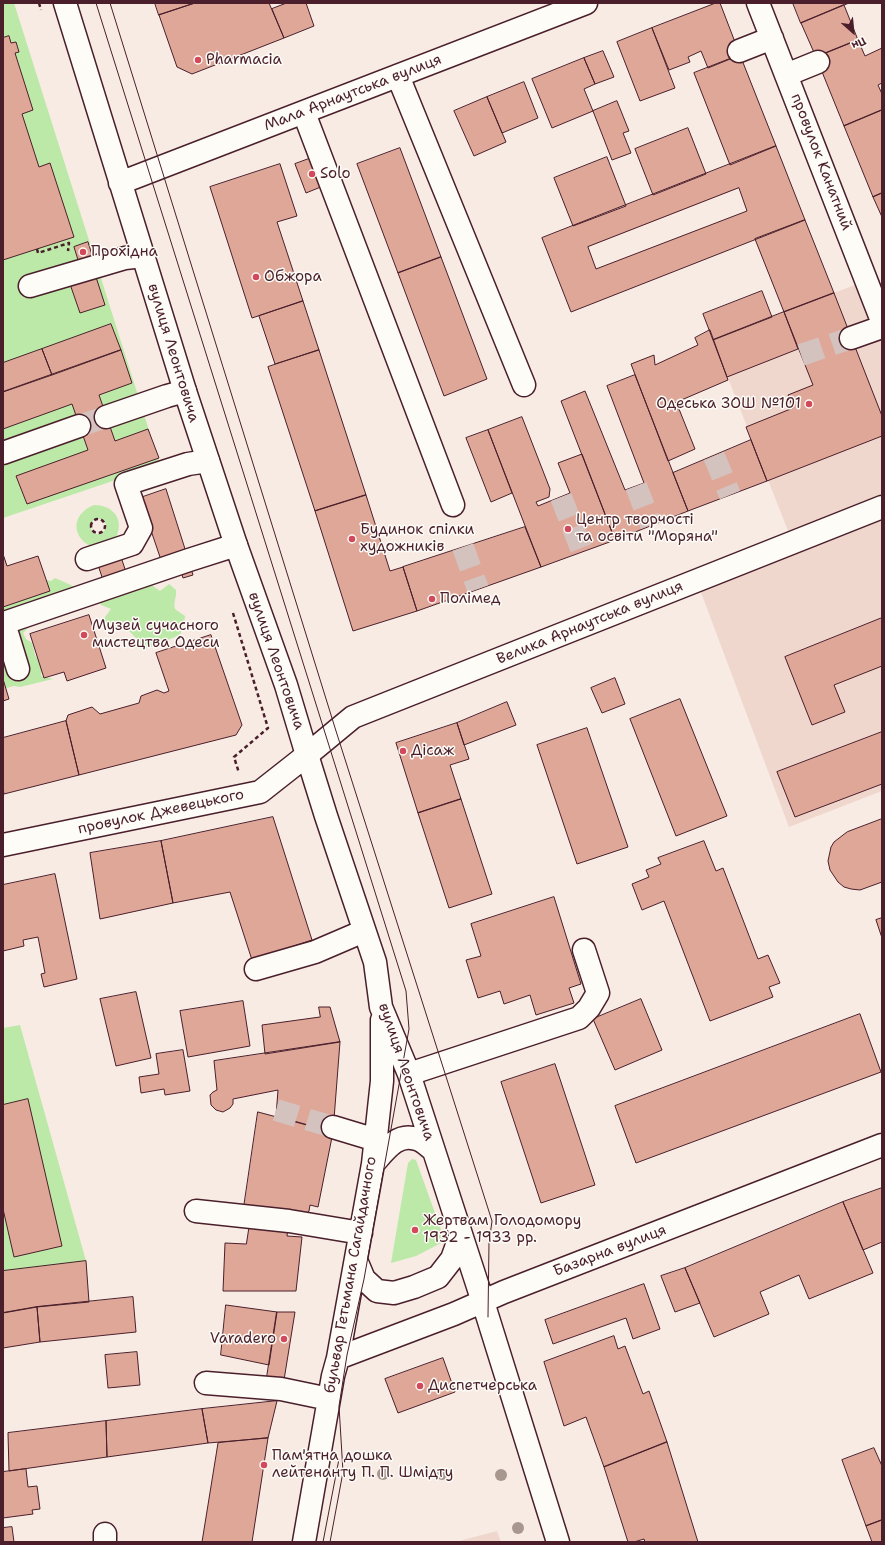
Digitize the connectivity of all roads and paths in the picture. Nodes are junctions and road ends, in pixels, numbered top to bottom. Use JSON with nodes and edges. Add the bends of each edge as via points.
{"nodes":[{"id":1,"x":65,"y":3,"type":"edge"},
{"id":2,"x":586,"y":3,"type":"edge"},
{"id":3,"x":758,"y":3,"type":"edge"},
{"id":4,"x":772,"y":38,"type":"junction"},
{"id":5,"x":739,"y":51,"type":"dead end"},
{"id":6,"x":818,"y":62,"type":"dead end"},
{"id":7,"x":786,"y":75,"type":"junction"},
{"id":8,"x":398,"y":76,"type":"junction"},
{"id":9,"x":304,"y":113,"type":"junction"},
{"id":10,"x":120,"y":183,"type":"junction"},
{"id":11,"x":37,"y":248,"type":"dead end"},
{"id":12,"x":46,"y":251,"type":"dead end"},
{"id":13,"x":143,"y":256,"type":"junction"},
{"id":14,"x":30,"y":286,"type":"dead end"},
{"id":15,"x":878,"y":295,"type":"edge"},
{"id":16,"x":882,"y":321,"type":"edge"},
{"id":17,"x":882,"y":327,"type":"edge"},
{"id":18,"x":851,"y":338,"type":"tunnel mouth"},
{"id":19,"x":524,"y":385,"type":"dead end"},
{"id":20,"x":185,"y":392,"type":"junction"},
{"id":21,"x":106,"y":417,"type":"tunnel mouth"},
{"id":22,"x":79,"y":426,"type":"tunnel mouth"},
{"id":23,"x":3,"y":453,"type":"edge"},
{"id":24,"x":208,"y":462,"type":"junction"},
{"id":25,"x":453,"y":505,"type":"dead end"},
{"id":26,"x":882,"y":507,"type":"edge"},
{"id":27,"x":96,"y":520,"type":"joint"},
{"id":28,"x":236,"y":545,"type":"junction"},
{"id":29,"x":87,"y":559,"type":"dead end"},
{"id":30,"x":18,"y":670,"type":"dead end"},
{"id":31,"x":307,"y":755,"type":"junction"},
{"id":32,"x":3,"y":844,"type":"edge"},
{"id":33,"x":364,"y":931,"type":"junction"},
{"id":34,"x":584,"y":950,"type":"dead end"},
{"id":35,"x":256,"y":970,"type":"dead end"},
{"id":36,"x":381,"y":1007,"type":"junction"},
{"id":37,"x":409,"y":1074,"type":"junction"},
{"id":38,"x":333,"y":1127,"type":"tunnel mouth"},
{"id":39,"x":376,"y":1140,"type":"junction"},
{"id":40,"x":882,"y":1145,"type":"edge"},
{"id":41,"x":432,"y":1149,"type":"junction"},
{"id":42,"x":373,"y":1164,"type":"junction"},
{"id":43,"x":196,"y":1211,"type":"dead end"},
{"id":44,"x":360,"y":1233,"type":"junction"},
{"id":45,"x":461,"y":1234,"type":"junction"},
{"id":46,"x":356,"y":1260,"type":"junction"},
{"id":47,"x":485,"y":1310,"type":"junction"},
{"id":48,"x":338,"y":1358,"type":"junction"},
{"id":49,"x":206,"y":1383,"type":"dead end"},
{"id":50,"x":320,"y":1397,"type":"junction"},
{"id":51,"x":265,"y":1399,"type":"dead end"},
{"id":52,"x":304,"y":1542,"type":"edge"},
{"id":53,"x":558,"y":1542,"type":"edge"}],
"edges":[{"from":1,"to":10,"type":"street","name":"вулиця Леонтовича"},
{"from":2,"to":8,"type":"street","name":"Мала Арнаутська вулиця"},
{"from":3,"to":4,"type":"street","name":"провулок Канатний"},
{"from":4,"to":5,"type":"street"},
{"from":4,"to":7,"type":"street","name":"провулок Канатний"},
{"from":6,"to":7,"type":"street"},
{"from":7,"to":15,"type":"street","name":"провулок Канатний"},
{"from":8,"to":9,"type":"street","name":"Мала Арнаутська вулиця"},
{"from":8,"to":19,"type":"street"},
{"from":9,"to":10,"type":"street","name":"Мала Арнаутська вулиця"},
{"from":9,"to":25,"type":"street"},
{"from":10,"to":13,"type":"street","name":"вулиця Леонтовича"},
{"from":11,"to":12,"type":"path","via":[[38,253]]},
{"from":13,"to":14,"type":"street","via":[[125,258]]},
{"from":13,"to":20,"type":"street","name":"вулиця Леонтовича"},
{"from":15,"to":16,"type":"street","name":"провулок Канатний"},
{"from":17,"to":18,"type":"street"},
{"from":20,"to":21,"type":"street"},
{"from":20,"to":24,"type":"street","name":"вулиця Леонтовича"},
{"from":22,"to":23,"type":"street"},
{"from":24,"to":28,"type":"street","name":"вулиця Леонтовича"},
{"from":24,"to":29,"type":"street","via":[[188,464],[126,484],[141,528],[132,544]]},
{"from":26,"to":31,"type":"street","name":"Велика Арнаутська вулиця","via":[[353,717]]},
{"from":27,"to":27,"type":"path","via":[[101,520],[105,525],[104,530],[97,533],[92,530],[91,525]]},
{"from":28,"to":30,"type":"street","via":[[4,623]]},
{"from":28,"to":31,"type":"street","name":"вулиця Леонтовича","via":[[286,685]]},
{"from":31,"to":32,"type":"street","name":"провулок Джевецького","via":[[260,792]]},
{"from":31,"to":33,"type":"street","name":"вулиця Леонтовича"},
{"from":33,"to":35,"type":"street","via":[[315,952]]},
{"from":33,"to":36,"type":"street","name":"вулиця Леонтовича","via":[[375,962]]},
{"from":34,"to":37,"type":"street","via":[[598,994],[579,1018]]},
{"from":36,"to":37,"type":"street","name":"вулиця Леонтовича"},
{"from":36,"to":39,"type":"street","name":"бульвар Гетьмана Сагайдачного","via":[[382,1081]]},
{"from":37,"to":41,"type":"street","name":"вулиця Леонтовича"},
{"from":38,"to":39,"type":"street"},
{"from":39,"to":42,"type":"street","name":"бульвар Гетьмана Сагайдачного"},
{"from":40,"to":47,"type":"street","name":"Базарна вулиця","via":[[504,1292]]},
{"from":41,"to":42,"type":"street","via":[[416,1139],[401,1138],[388,1147]]},
{"from":41,"to":45,"type":"street","name":"вулиця Леонтовича"},
{"from":42,"to":44,"type":"street","name":"бульвар Гетьмана Сагайдачного"},
{"from":43,"to":44,"type":"street","via":[[289,1221]]},
{"from":44,"to":46,"type":"street","name":"бульвар Гетьмана Сагайдачного"},
{"from":45,"to":46,"type":"street","via":[[452,1259],[438,1276],[394,1293],[377,1291],[364,1279]]},
{"from":45,"to":47,"type":"street","name":"вулиця Леонтовича"},
{"from":46,"to":48,"type":"street","name":"бульвар Гетьмана Сагайдачного"},
{"from":47,"to":48,"type":"street","name":"Базарна вулиця"},
{"from":47,"to":53,"type":"street","name":"вулиця Леонтовича"},
{"from":48,"to":50,"type":"street","name":"бульвар Гетьмана Сагайдачного","via":[[333,1376]]},
{"from":49,"to":50,"type":"street","via":[[281,1389]]},
{"from":50,"to":51,"type":"street"},
{"from":50,"to":52,"type":"street","name":"бульвар Гетьмана Сагайдачного"}]}
